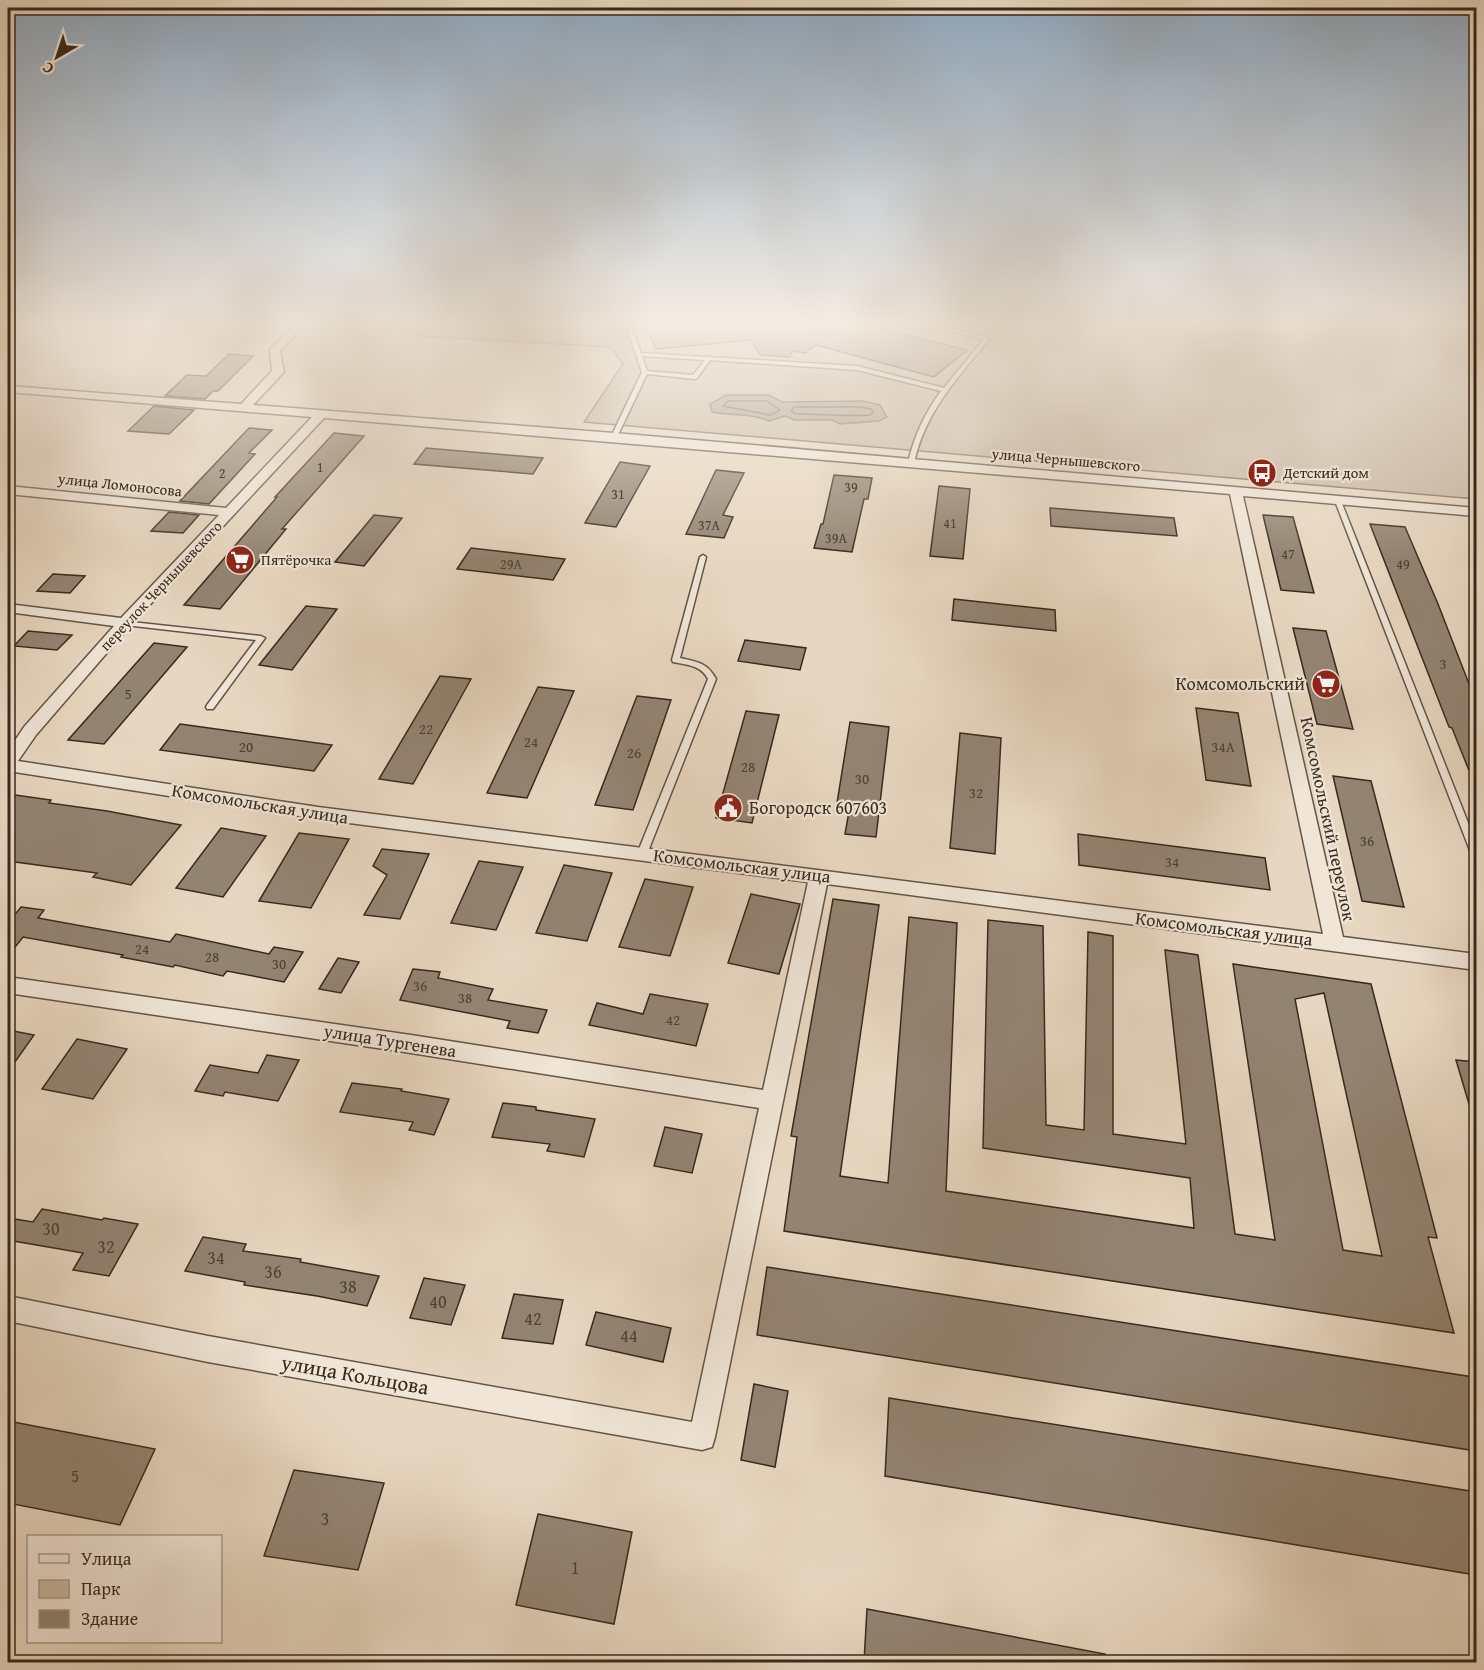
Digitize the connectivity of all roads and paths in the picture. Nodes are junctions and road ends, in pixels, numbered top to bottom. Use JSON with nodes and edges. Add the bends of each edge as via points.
{"nodes":[{"id":1,"x":193,"y":404,"type":"edge"},
{"id":2,"x":248,"y":404,"type":"edge"},
{"id":3,"x":630,"y":404,"type":"edge"},
{"id":4,"x":936,"y":404,"type":"edge"},
{"id":5,"x":244,"y":408,"type":"junction"},
{"id":6,"x":321,"y":414,"type":"junction"},
{"id":7,"x":614,"y":437,"type":"junction"},
{"id":8,"x":911,"y":463,"type":"junction"},
{"id":9,"x":8,"y":490,"type":"edge"},
{"id":10,"x":1236,"y":492,"type":"junction"},
{"id":11,"x":1338,"y":501,"type":"junction"},
{"id":12,"x":229,"y":512,"type":"junction"},
{"id":13,"x":1476,"y":512,"type":"edge"},
{"id":14,"x":703,"y":557,"type":"dead end"},
{"id":15,"x":8,"y":608,"type":"edge"},
{"id":16,"x":125,"y":623,"type":"junction"},
{"id":17,"x":210,"y":707,"type":"dead end"},
{"id":18,"x":8,"y":764,"type":"edge"},
{"id":19,"x":1476,"y":853,"type":"edge"},
{"id":20,"x":642,"y":854,"type":"junction"},
{"id":21,"x":819,"y":876,"type":"junction"},
{"id":22,"x":1335,"y":944,"type":"junction"},
{"id":23,"x":1476,"y":962,"type":"edge"},
{"id":24,"x":8,"y":985,"type":"edge"},
{"id":25,"x":773,"y":1101,"type":"junction"},
{"id":26,"x":8,"y":1309,"type":"edge"}],
"edges":[{"from":1,"to":5,"type":"street","name":"улица Чернышевского"},
{"from":2,"to":5,"type":"street"},
{"from":3,"to":7,"type":"lane"},
{"from":4,"to":8,"type":"lane","via":[[913,446]]},
{"from":5,"to":6,"type":"street","name":"улица Чернышевского"},
{"from":6,"to":7,"type":"street","name":"улица Чернышевского"},
{"from":6,"to":12,"type":"street","name":"переулок Чернышевского"},
{"from":7,"to":8,"type":"street","name":"улица Чернышевского"},
{"from":8,"to":10,"type":"street","name":"улица Чернышевского"},
{"from":9,"to":12,"type":"street","name":"улица Ломоносова"},
{"from":10,"to":11,"type":"street","name":"улица Чернышевского"},
{"from":10,"to":22,"type":"street","name":"Комсомольский переулок"},
{"from":11,"to":13,"type":"street","name":"улица Чернышевского"},
{"from":11,"to":19,"type":"lane"},
{"from":12,"to":16,"type":"street","name":"переулок Чернышевского"},
{"from":14,"to":20,"type":"lane","via":[[676,660],[708,670],[712,680]]},
{"from":15,"to":16,"type":"street"},
{"from":16,"to":17,"type":"lane","via":[[261,638]]},
{"from":16,"to":18,"type":"street","name":"переулок Чернышевского","via":[[30,731]]},
{"from":18,"to":20,"type":"street","name":"Комсомольская улица","via":[[318,813]]},
{"from":20,"to":21,"type":"street","name":"Комсомольская улица"},
{"from":21,"to":22,"type":"street","name":"Комсомольская улица"},
{"from":21,"to":25,"type":"street"},
{"from":22,"to":23,"type":"street","name":"Комсомольская улица"},
{"from":24,"to":25,"type":"street","name":"улица Тургенева"},
{"from":25,"to":26,"type":"street","name":"улица Кольцова","via":[[702,1437],[208,1349]]}]}
